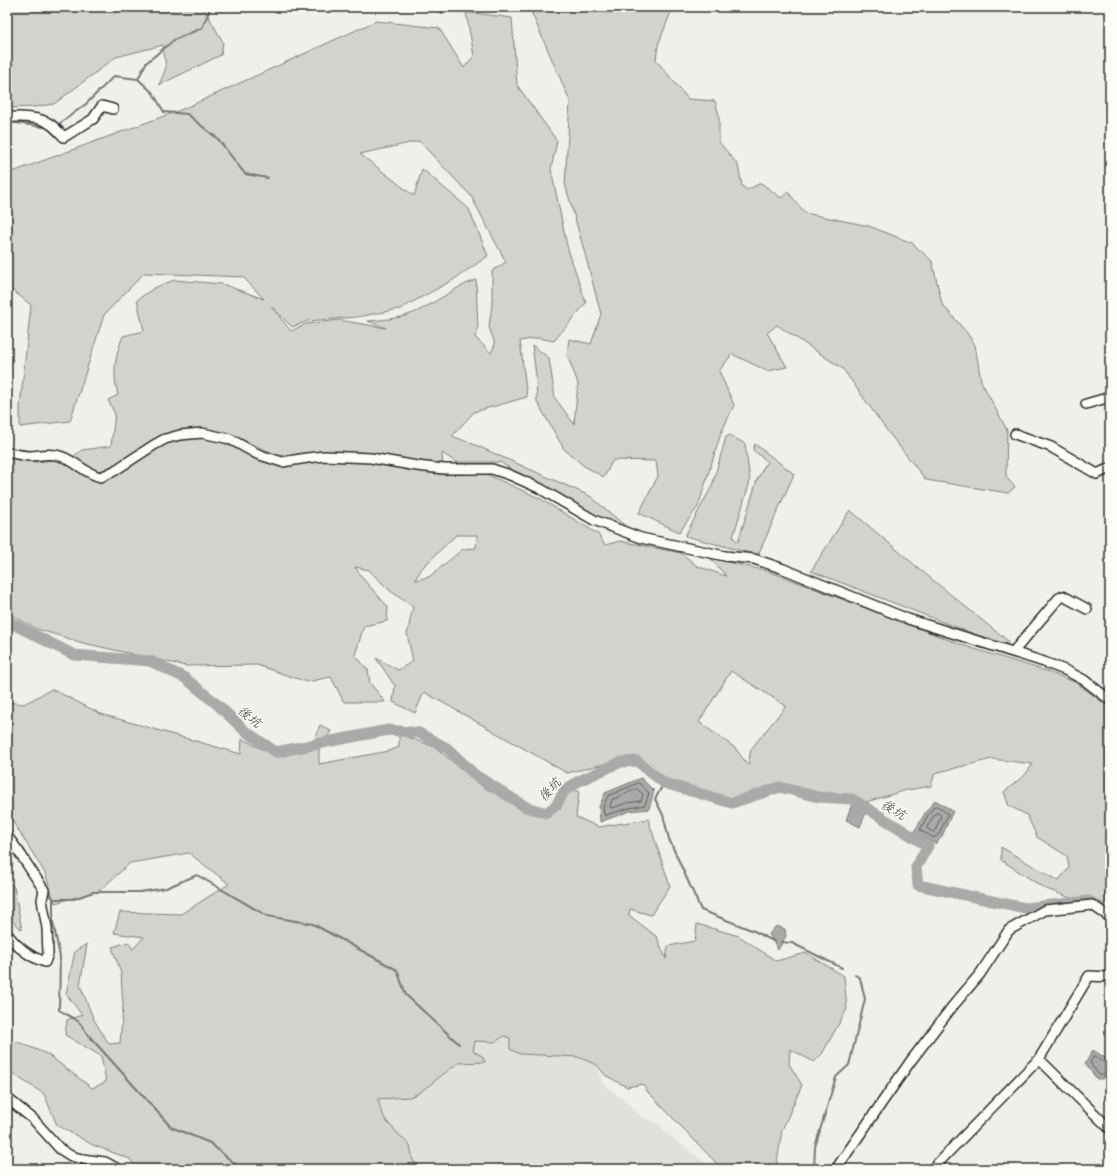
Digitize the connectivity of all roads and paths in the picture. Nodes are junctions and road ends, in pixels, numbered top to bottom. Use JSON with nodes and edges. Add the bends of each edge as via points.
{"nodes":[{"id":1,"x":112,"y":109,"type":"dead end"},
{"id":2,"x":7,"y":118,"type":"edge"},
{"id":3,"x":1110,"y":397,"type":"edge"},
{"id":4,"x":1086,"y":404,"type":"dead end"},
{"id":5,"x":1016,"y":434,"type":"dead end"},
{"id":6,"x":7,"y":452,"type":"edge"},
{"id":7,"x":1110,"y":468,"type":"edge"},
{"id":8,"x":1087,"y":609,"type":"dead end"},
{"id":9,"x":1013,"y":652,"type":"junction"},
{"id":10,"x":1110,"y":700,"type":"edge"},
{"id":11,"x":7,"y":836,"type":"edge"},
{"id":12,"x":1110,"y":917,"type":"edge"},
{"id":13,"x":7,"y":934,"type":"edge"},
{"id":14,"x":1110,"y":976,"type":"edge"},
{"id":15,"x":1039,"y":1059,"type":"junction"},
{"id":16,"x":7,"y":1098,"type":"edge"},
{"id":17,"x":1110,"y":1129,"type":"edge"},
{"id":18,"x":118,"y":1169,"type":"edge"},
{"id":19,"x":836,"y":1169,"type":"edge"},
{"id":20,"x":932,"y":1169,"type":"edge"}],
"edges":[{"from":1,"to":2,"type":"street","via":[[102,106],[93,119],[64,137],[49,123],[16,116]]},
{"from":3,"to":4,"type":"street"},
{"from":5,"to":7,"type":"street","via":[[1051,447],[1097,474]]},
{"from":6,"to":9,"type":"street","via":[[30,456],[62,456],[86,472],[101,477],[165,439],[202,432],[230,439],[257,454],[282,462],[324,456],[372,458],[444,469],[492,469],[539,488],[594,520],[641,538],[725,556],[754,559],[908,619]]},
{"from":8,"to":9,"type":"street","via":[[1063,596],[1059,598]]},
{"from":9,"to":10,"type":"street","via":[[1067,671],[1084,680]]},
{"from":11,"to":13,"type":"street","via":[[44,890],[42,900],[48,954],[45,962],[20,948]]},
{"from":12,"to":19,"type":"street","via":[[1092,905],[1045,910],[1009,930],[980,974],[910,1062]]},
{"from":14,"to":15,"type":"street","via":[[1089,976]]},
{"from":15,"to":17,"type":"street"},
{"from":15,"to":20,"type":"street"},
{"from":16,"to":18,"type":"street","via":[[33,1119],[60,1149],[71,1156],[105,1162]]}]}
